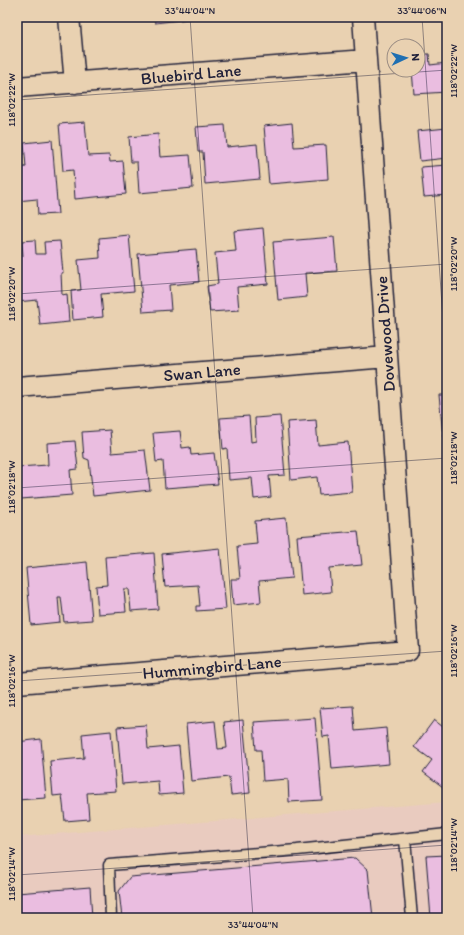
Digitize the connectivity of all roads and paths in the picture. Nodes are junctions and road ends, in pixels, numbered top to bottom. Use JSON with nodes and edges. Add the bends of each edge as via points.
{"nodes":[{"id":1,"x":69,"y":17,"type":"edge"},
{"id":2,"x":363,"y":17,"type":"edge"},
{"id":3,"x":366,"y":60,"type":"junction"},
{"id":4,"x":75,"y":83,"type":"junction"},
{"id":5,"x":17,"y":87,"type":"edge"},
{"id":6,"x":387,"y":357,"type":"junction"},
{"id":7,"x":17,"y":387,"type":"edge"},
{"id":8,"x":408,"y":651,"type":"joint"},
{"id":9,"x":17,"y":683,"type":"edge"},
{"id":10,"x":447,"y":834,"type":"edge"},
{"id":11,"x":405,"y":839,"type":"junction"},
{"id":12,"x":111,"y":918,"type":"edge"},
{"id":13,"x":412,"y":918,"type":"edge"}],
"edges":[{"from":1,"to":4,"type":"street"},
{"from":2,"to":3,"type":"street","name":"Dovewood Drive"},
{"from":3,"to":4,"type":"street","name":"Bluebird Lane"},
{"from":3,"to":6,"type":"street","name":"Dovewood Drive"},
{"from":4,"to":5,"type":"street","name":"Bluebird Lane"},
{"from":6,"to":7,"type":"street","name":"Swan Lane"},
{"from":6,"to":8,"type":"street","name":"Dovewood Drive"},
{"from":8,"to":9,"type":"street","name":"Hummingbird Lane"},
{"from":10,"to":11,"type":"lane"},
{"from":11,"to":12,"type":"lane","via":[[109,865]]},
{"from":11,"to":13,"type":"lane"}]}
